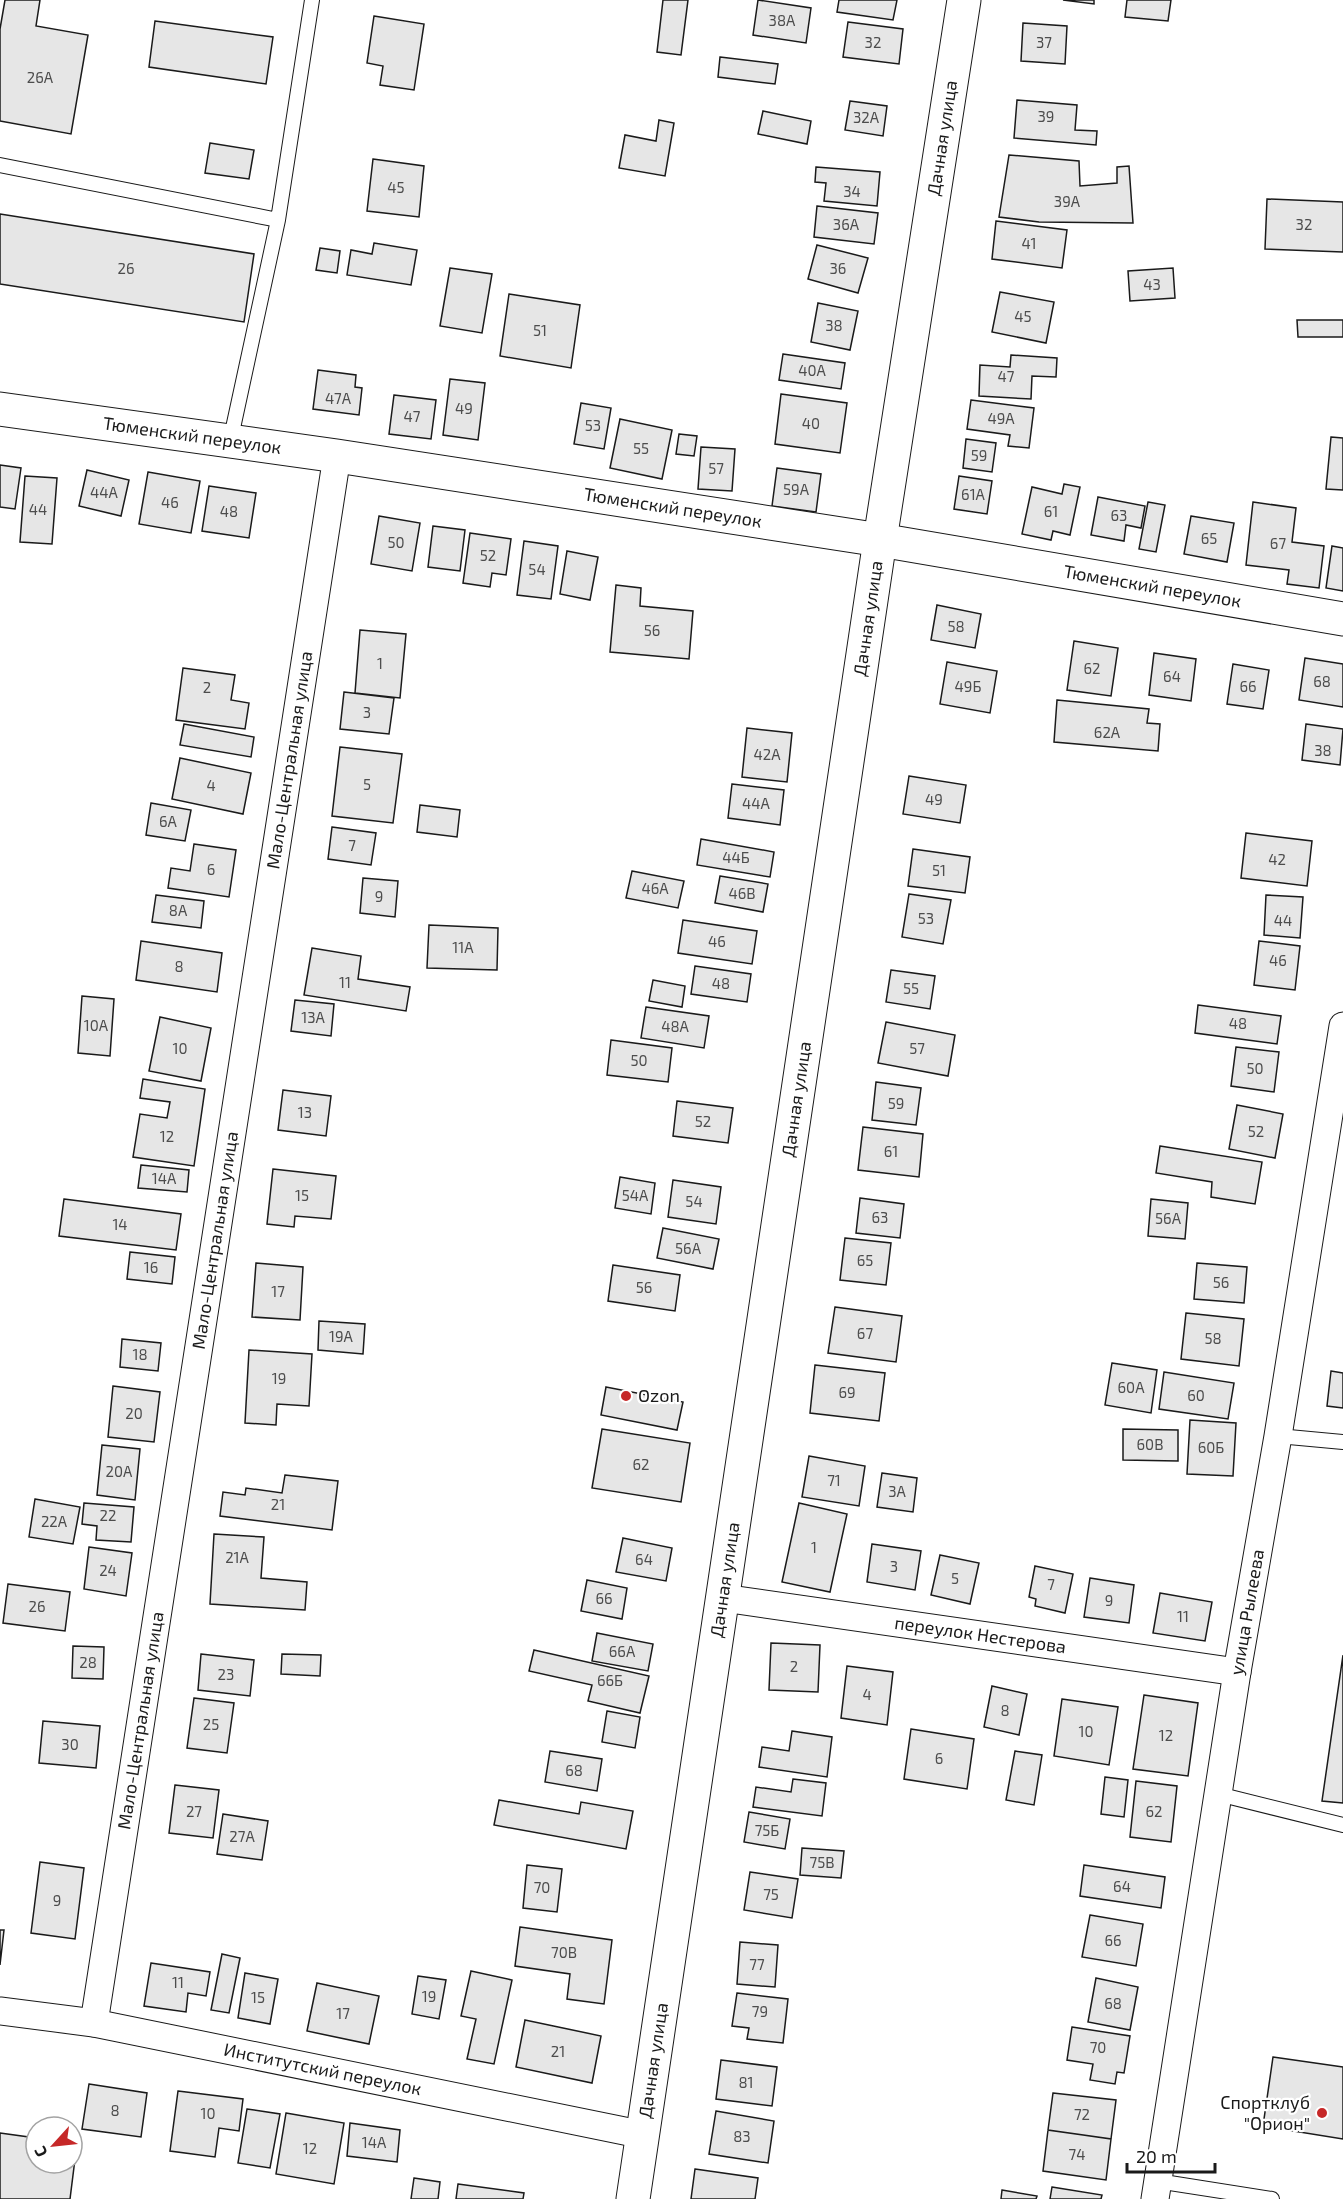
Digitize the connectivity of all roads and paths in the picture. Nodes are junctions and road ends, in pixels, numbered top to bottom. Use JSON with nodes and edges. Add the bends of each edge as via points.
{"nodes":[{"id":1,"x":312,"y":0,"type":"edge"},
{"id":2,"x":964,"y":0,"type":"edge"},
{"id":3,"x":0,"y":165,"type":"edge"},
{"id":4,"x":278,"y":220,"type":"junction"},
{"id":5,"x":0,"y":409,"type":"edge"},
{"id":6,"x":230,"y":442,"type":"junction"},
{"id":7,"x":337,"y":456,"type":"junction"},
{"id":8,"x":880,"y":540,"type":"junction"},
{"id":9,"x":1343,"y":619,"type":"edge"},
{"id":10,"x":1343,"y":1026,"type":"edge"},
{"id":11,"x":1278,"y":1436,"type":"junction"},
{"id":12,"x":1343,"y":1442,"type":"edge"},
{"id":13,"x":723,"y":1598,"type":"junction"},
{"id":14,"x":1237,"y":1672,"type":"junction"},
{"id":15,"x":1218,"y":1794,"type":"junction"},
{"id":16,"x":1343,"y":1825,"type":"edge"},
{"id":17,"x":0,"y":2011,"type":"edge"},
{"id":18,"x":94,"y":2023,"type":"junction"},
{"id":19,"x":644,"y":2135,"type":"junction"},
{"id":20,"x":1156,"y":2190,"type":"edge"},
{"id":21,"x":633,"y":2199,"type":"edge"},
{"id":22,"x":1272,"y":2199,"type":"edge"}],
"edges":[{"from":1,"to":4,"type":"lane"},
{"from":2,"to":8,"type":"street","name":"Дачная улица"},
{"from":3,"to":4,"type":"lane"},
{"from":4,"to":6,"type":"lane"},
{"from":5,"to":6,"type":"street","name":"Тюменский переулок"},
{"from":6,"to":7,"type":"street","name":"Тюменский переулок"},
{"from":7,"to":8,"type":"street","name":"Тюменский переулок"},
{"from":7,"to":18,"type":"street","name":"Мало-Центральная улица"},
{"from":8,"to":9,"type":"street","name":"Тюменский переулок"},
{"from":8,"to":13,"type":"street","name":"Дачная улица"},
{"from":10,"to":11,"type":"street","name":"улица Рылеева"},
{"from":11,"to":12,"type":"lane"},
{"from":11,"to":14,"type":"street","name":"улица Рылеева"},
{"from":13,"to":14,"type":"street","name":"переулок Нестерова"},
{"from":13,"to":19,"type":"street","name":"Дачная улица"},
{"from":14,"to":15,"type":"street","name":"улица Рылеева"},
{"from":15,"to":16,"type":"lane"},
{"from":15,"to":20,"type":"street","name":"улица Рылеева"},
{"from":17,"to":18,"type":"street","name":"Институтский переулок"},
{"from":18,"to":19,"type":"street","name":"Институтский переулок"},
{"from":19,"to":21,"type":"street","name":"Дачная улица"},
{"from":20,"to":22,"type":"lane"}]}
